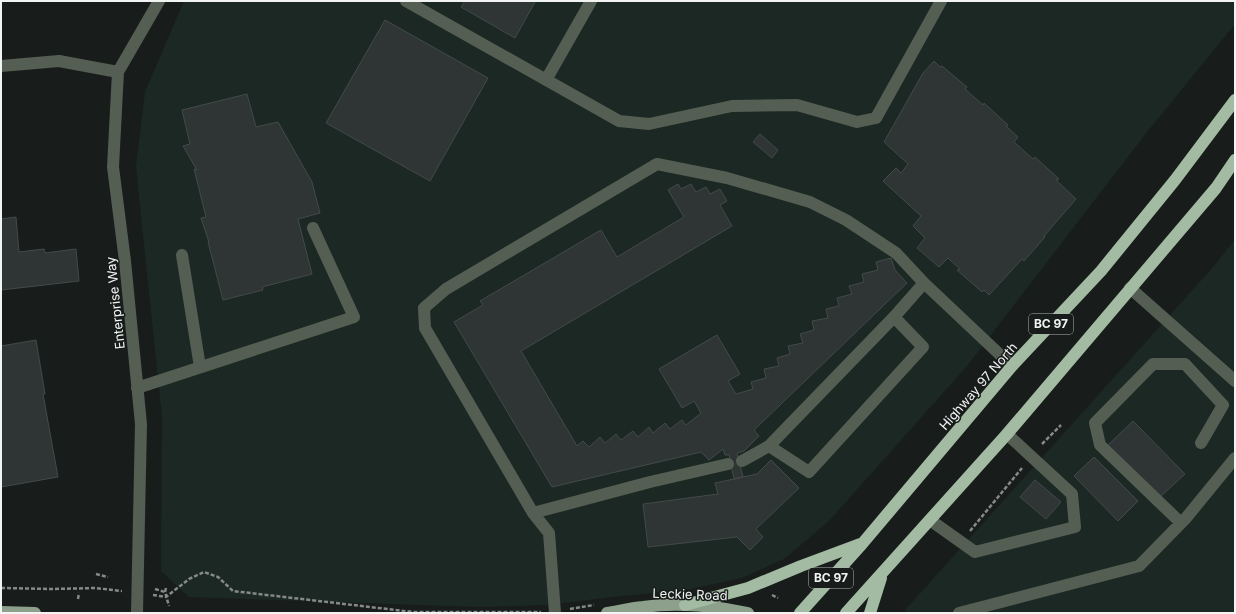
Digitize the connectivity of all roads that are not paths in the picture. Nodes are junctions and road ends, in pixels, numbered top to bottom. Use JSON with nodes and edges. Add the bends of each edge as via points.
{"nodes":[{"id":1,"x":159,"y":1,"type":"edge"},
{"id":2,"x":406,"y":1,"type":"edge"},
{"id":3,"x":591,"y":1,"type":"edge"},
{"id":4,"x":942,"y":1,"type":"edge"},
{"id":5,"x":1,"y":66,"type":"edge"},
{"id":6,"x":118,"y":72,"type":"junction"},
{"id":7,"x":546,"y":80,"type":"junction"},
{"id":8,"x":1235,"y":100,"type":"edge"},
{"id":9,"x":1235,"y":160,"type":"edge"},
{"id":10,"x":313,"y":228,"type":"dead end"},
{"id":11,"x":182,"y":255,"type":"dead end"},
{"id":12,"x":924,"y":283,"type":"junction"},
{"id":13,"x":1130,"y":288,"type":"junction"},
{"id":14,"x":894,"y":317,"type":"junction"},
{"id":15,"x":1012,"y":366,"type":"junction"},
{"id":16,"x":200,"y":367,"type":"junction"},
{"id":17,"x":1235,"y":381,"type":"edge"},
{"id":18,"x":138,"y":388,"type":"junction"},
{"id":19,"x":1007,"y":434,"type":"junction"},
{"id":20,"x":1201,"y":443,"type":"dead end"},
{"id":21,"x":769,"y":446,"type":"junction"},
{"id":22,"x":1235,"y":458,"type":"edge"},
{"id":23,"x":742,"y":461,"type":"dead end"},
{"id":24,"x":728,"y":464,"type":"dead end"},
{"id":25,"x":533,"y":513,"type":"junction"},
{"id":26,"x":930,"y":520,"type":"junction"},
{"id":27,"x":1181,"y":523,"type":"junction"},
{"id":28,"x":862,"y":544,"type":"junction"},
{"id":29,"x":882,"y":574,"type":"junction"},
{"id":30,"x":685,"y":605,"type":"junction"},
{"id":31,"x":1,"y":612,"type":"edge"},
{"id":32,"x":555,"y":612,"type":"edge"},
{"id":33,"x":35,"y":613,"type":"edge"},
{"id":34,"x":137,"y":613,"type":"edge"},
{"id":35,"x":607,"y":613,"type":"edge"},
{"id":36,"x":748,"y":613,"type":"edge"},
{"id":37,"x":800,"y":613,"type":"edge"},
{"id":38,"x":846,"y":613,"type":"edge"},
{"id":39,"x":870,"y":613,"type":"edge"},
{"id":40,"x":960,"y":613,"type":"edge"}],
"edges":[{"from":1,"to":6,"type":"street","name":"Enterprise Way"},
{"from":2,"to":7,"type":"street"},
{"from":3,"to":7,"type":"street"},
{"from":4,"to":7,"type":"street","via":[[876,118],[857,122],[797,105],[732,106],[649,124],[619,121]]},
{"from":5,"to":6,"type":"street","via":[[59,61]]},
{"from":6,"to":18,"type":"street","name":"Enterprise Way","via":[[113,167]]},
{"from":8,"to":15,"type":"highway","name":"Highway 97 North","number":"BC 97","via":[[1101,272]]},
{"from":9,"to":13,"type":"highway","number":"BC 97","via":[[1216,188]]},
{"from":10,"to":16,"type":"street","via":[[354,317]]},
{"from":11,"to":16,"type":"street"},
{"from":12,"to":14,"type":"street"},
{"from":12,"to":15,"type":"street"},
{"from":12,"to":25,"type":"street","via":[[896,253],[846,220],[810,202],[727,178],[657,164],[446,289],[424,308],[425,328]]},
{"from":13,"to":17,"type":"street"},
{"from":13,"to":19,"type":"highway","number":"BC 97"},
{"from":14,"to":21,"type":"street"},
{"from":14,"to":21,"type":"street","via":[[923,347],[809,472]]},
{"from":15,"to":28,"type":"highway","name":"Highway 97 North","number":"BC 97"},
{"from":16,"to":18,"type":"street"},
{"from":18,"to":34,"type":"street","name":"Enterprise Way","via":[[141,424]]},
{"from":19,"to":26,"type":"highway","number":"BC 97"},
{"from":19,"to":26,"type":"street","via":[[1072,494],[1075,527],[975,552]]},
{"from":20,"to":27,"type":"street","via":[[1223,405],[1185,364],[1153,364],[1096,423],[1100,445]]},
{"from":21,"to":23,"type":"street"},
{"from":22,"to":27,"type":"street"},
{"from":24,"to":25,"type":"street"},
{"from":25,"to":32,"type":"street","via":[[550,533]]},
{"from":26,"to":29,"type":"highway","number":"BC 97"},
{"from":27,"to":40,"type":"street","via":[[1139,566]]},
{"from":28,"to":30,"type":"highway","via":[[748,588]]},
{"from":28,"to":37,"type":"highway","name":"Highway 97 North","number":"BC 97"},
{"from":29,"to":38,"type":"highway","number":"BC 97"},
{"from":29,"to":39,"type":"highway"},
{"from":30,"to":35,"type":"main road","name":"Leckie Road","via":[[644,606]]},
{"from":30,"to":36,"type":"main road","name":"Leckie Road"},
{"from":31,"to":33,"type":"main road"}]}
